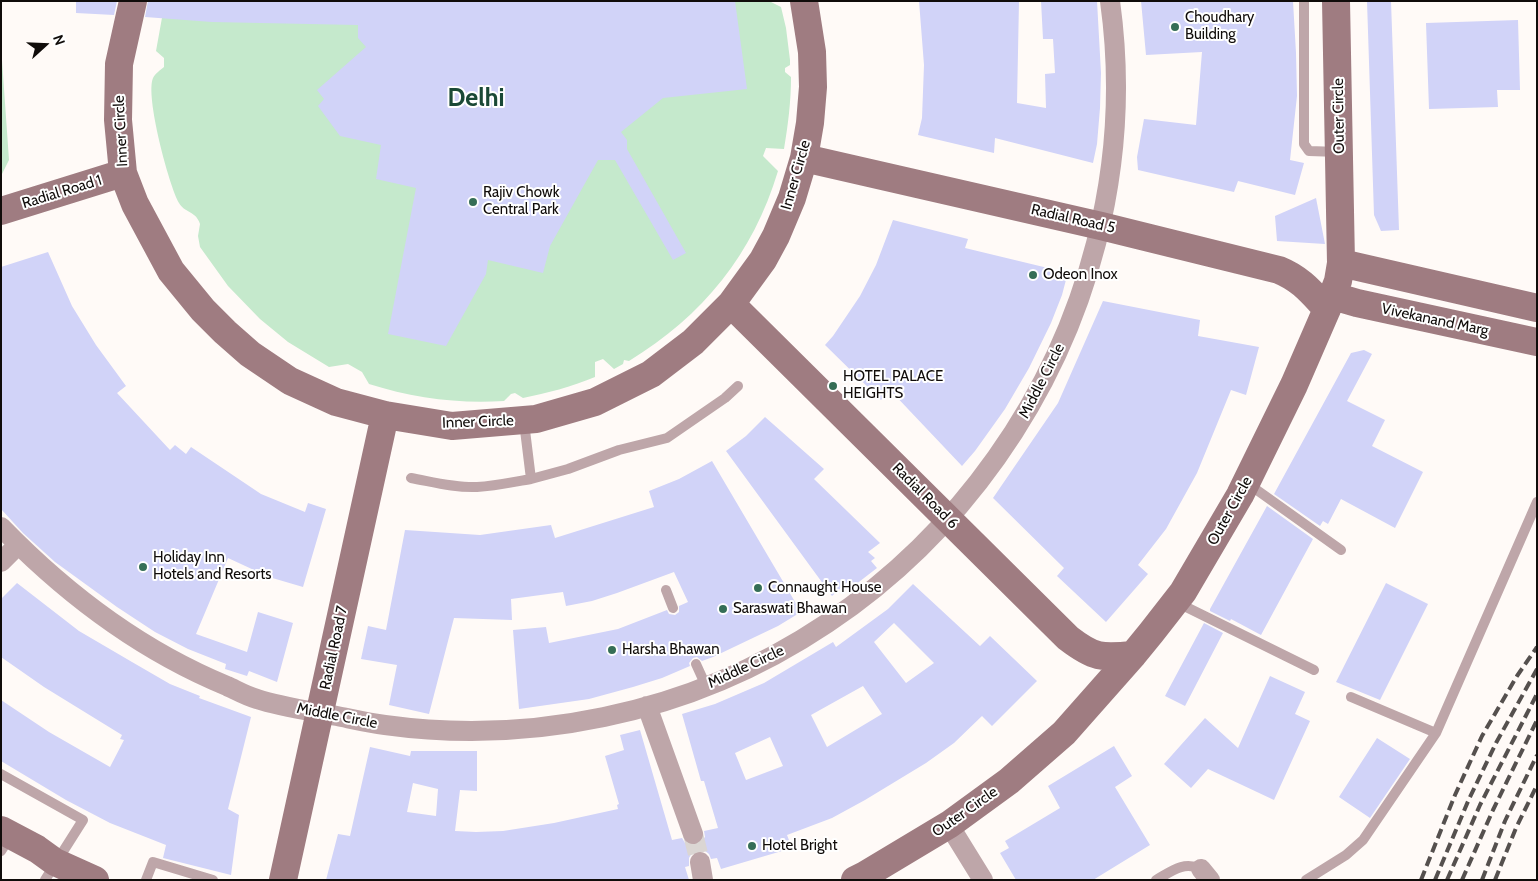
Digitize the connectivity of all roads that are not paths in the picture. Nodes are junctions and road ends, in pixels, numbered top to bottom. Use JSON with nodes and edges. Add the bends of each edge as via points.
{"nodes":[{"id":1,"x":133,"y":1,"type":"edge"},
{"id":2,"x":804,"y":1,"type":"edge"},
{"id":3,"x":1110,"y":1,"type":"edge"},
{"id":4,"x":1304,"y":1,"type":"edge"},
{"id":5,"x":1336,"y":1,"type":"edge"},
{"id":6,"x":1340,"y":152,"type":"junction"},
{"id":7,"x":804,"y":158,"type":"junction"},
{"id":8,"x":123,"y":173,"type":"junction"},
{"id":9,"x":1,"y":211,"type":"edge"},
{"id":10,"x":1101,"y":226,"type":"junction"},
{"id":11,"x":1342,"y":263,"type":"junction"},
{"id":12,"x":1330,"y":303,"type":"junction"},
{"id":13,"x":731,"y":304,"type":"junction"},
{"id":14,"x":1537,"y":308,"type":"edge"},
{"id":15,"x":1537,"y":342,"type":"edge"},
{"id":16,"x":738,"y":386,"type":"dead end"},
{"id":17,"x":385,"y":415,"type":"junction"},
{"id":18,"x":524,"y":421,"type":"junction"},
{"id":19,"x":411,"y":478,"type":"dead end"},
{"id":20,"x":531,"y":479,"type":"junction"},
{"id":21,"x":1246,"y":483,"type":"junction"},
{"id":22,"x":1537,"y":502,"type":"edge"},
{"id":23,"x":948,"y":520,"type":"junction"},
{"id":24,"x":1,"y":527,"type":"edge"},
{"id":25,"x":18,"y":545,"type":"junction"},
{"id":26,"x":1341,"y":550,"type":"dead end"},
{"id":27,"x":1,"y":562,"type":"edge"},
{"id":28,"x":666,"y":590,"type":"dead end"},
{"id":29,"x":1176,"y":602,"type":"junction"},
{"id":30,"x":674,"y":608,"type":"dead end"},
{"id":31,"x":1133,"y":655,"type":"junction"},
{"id":32,"x":696,"y":664,"type":"dead end"},
{"id":33,"x":1314,"y":670,"type":"dead end"},
{"id":34,"x":706,"y":686,"type":"junction"},
{"id":35,"x":1351,"y":696,"type":"dead end"},
{"id":36,"x":647,"y":706,"type":"junction"},
{"id":37,"x":320,"y":713,"type":"junction"},
{"id":38,"x":1436,"y":733,"type":"junction"},
{"id":39,"x":1,"y":774,"type":"edge"},
{"id":40,"x":949,"y":825,"type":"junction"},
{"id":41,"x":693,"y":834,"type":"tunnel mouth"},
{"id":42,"x":4,"y":839,"type":"edge"},
{"id":43,"x":50,"y":871,"type":"edge"},
{"id":44,"x":1206,"y":874,"type":"edge"},
{"id":45,"x":95,"y":880,"type":"edge"},
{"id":46,"x":146,"y":880,"type":"edge"},
{"id":47,"x":213,"y":880,"type":"edge"},
{"id":48,"x":283,"y":880,"type":"edge"},
{"id":49,"x":855,"y":880,"type":"edge"},
{"id":50,"x":983,"y":880,"type":"edge"},
{"id":51,"x":1156,"y":880,"type":"edge"},
{"id":52,"x":1306,"y":880,"type":"edge"}],
"edges":[{"from":1,"to":8,"type":"street","name":"Inner Circle","via":[[119,64],[118,120]]},
{"from":2,"to":7,"type":"street","name":"Inner Circle","via":[[812,52],[810,123]]},
{"from":3,"to":10,"type":"street","name":"Middle Circle","via":[[1116,62],[1116,108]]},
{"from":4,"to":6,"type":"lane","via":[[1304,144],[1308,151]]},
{"from":5,"to":6,"type":"street","name":"Outer Circle"},
{"from":6,"to":11,"type":"street","name":"Outer Circle"},
{"from":7,"to":10,"type":"street","name":"Radial Road 5"},
{"from":7,"to":13,"type":"street","name":"Inner Circle","via":[[776,236]]},
{"from":8,"to":9,"type":"street","name":"Radial Road 1"},
{"from":8,"to":17,"type":"street","name":"Inner Circle","via":[[135,204],[171,271],[203,310],[250,354],[290,381],[336,402]]},
{"from":10,"to":12,"type":"street","name":"Radial Road 5","via":[[1280,270]]},
{"from":10,"to":23,"type":"street","name":"Middle Circle","via":[[1063,342],[1040,390],[1002,451]]},
{"from":11,"to":12,"type":"street","name":"Outer Circle"},
{"from":11,"to":14,"type":"street"},
{"from":12,"to":15,"type":"street","name":"Vivekanand Marg","via":[[1357,303]]},
{"from":12,"to":21,"type":"street","name":"Outer Circle"},
{"from":13,"to":18,"type":"street","name":"Inner Circle","via":[[693,342],[651,374],[595,402]]},
{"from":13,"to":23,"type":"street","name":"Radial Road 6"},
{"from":16,"to":20,"type":"lane","via":[[667,438]]},
{"from":17,"to":18,"type":"street","name":"Inner Circle","via":[[452,426]]},
{"from":17,"to":37,"type":"street","name":"Radial Road 7"},
{"from":18,"to":20,"type":"lane"},
{"from":19,"to":20,"type":"lane","via":[[475,487]]},
{"from":21,"to":26,"type":"lane"},
{"from":21,"to":29,"type":"street","name":"Outer Circle"},
{"from":22,"to":38,"type":"lane"},
{"from":23,"to":31,"type":"street","name":"Radial Road 6","via":[[1077,645],[1096,656]]},
{"from":23,"to":34,"type":"street","name":"Middle Circle","via":[[864,597],[816,630],[767,659]]},
{"from":24,"to":25,"type":"street","name":"Middle Circle"},
{"from":25,"to":27,"type":"street"},
{"from":25,"to":37,"type":"street","name":"Middle Circle","via":[[66,588],[158,652],[257,699]]},
{"from":28,"to":30,"type":"lane"},
{"from":29,"to":31,"type":"street","name":"Outer Circle"},
{"from":29,"to":33,"type":"lane"},
{"from":31,"to":40,"type":"street","name":"Outer Circle","via":[[1064,733],[1009,781]]},
{"from":32,"to":34,"type":"lane"},
{"from":34,"to":36,"type":"street","name":"Middle Circle"},
{"from":35,"to":38,"type":"lane"},
{"from":36,"to":37,"type":"street","name":"Middle Circle","via":[[548,726],[491,730],[386,726]]},
{"from":36,"to":41,"type":"street"},
{"from":37,"to":48,"type":"street","name":"Radial Road 7"},
{"from":38,"to":52,"type":"lane","via":[[1363,840],[1346,855]]},
{"from":39,"to":43,"type":"lane","via":[[83,820]]},
{"from":40,"to":49,"type":"street","name":"Outer Circle"},
{"from":40,"to":50,"type":"street"},
{"from":42,"to":43,"type":"street","via":[[37,849]]},
{"from":43,"to":45,"type":"street"},
{"from":44,"to":51,"type":"lane","via":[[1193,865],[1186,865]]},
{"from":46,"to":47,"type":"lane","via":[[153,862]]}]}
